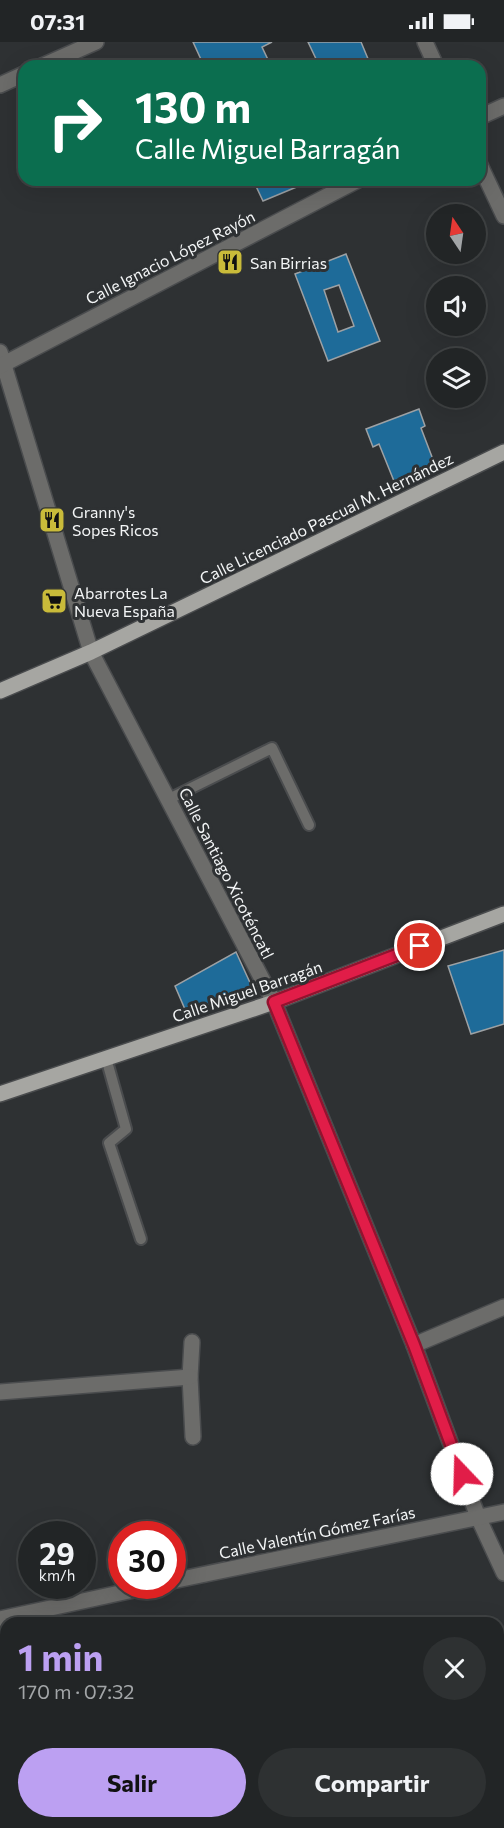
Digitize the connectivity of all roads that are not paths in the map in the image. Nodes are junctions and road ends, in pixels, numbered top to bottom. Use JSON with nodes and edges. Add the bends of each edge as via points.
{"nodes":[{"id":1,"x":96,"y":42,"type":"edge"},
{"id":2,"x":425,"y":42,"type":"edge"},
{"id":3,"x":56,"y":60,"type":"edge"},
{"id":4,"x":433,"y":60,"type":"edge"},
{"id":5,"x":18,"y":76,"type":"edge"},
{"id":6,"x":0,"y":84,"type":"edge"},
{"id":7,"x":504,"y":106,"type":"edge"},
{"id":8,"x":486,"y":114,"type":"edge"},
{"id":9,"x":486,"y":178,"type":"edge"},
{"id":10,"x":346,"y":186,"type":"edge"},
{"id":11,"x":504,"y":216,"type":"edge"},
{"id":12,"x":1,"y":360,"type":"edge"},
{"id":13,"x":504,"y":452,"type":"edge"},
{"id":14,"x":92,"y":651,"type":"junction"},
{"id":15,"x":0,"y":691,"type":"edge"},
{"id":16,"x":169,"y":799,"type":"junction"},
{"id":17,"x":309,"y":825,"type":"dead end"},
{"id":18,"x":504,"y":914,"type":"edge"},
{"id":19,"x":274,"y":1002,"type":"junction"},
{"id":20,"x":106,"y":1058,"type":"junction"},
{"id":21,"x":0,"y":1094,"type":"edge"},
{"id":22,"x":141,"y":1239,"type":"dead end"},
{"id":23,"x":504,"y":1307,"type":"edge"},
{"id":24,"x":192,"y":1342,"type":"dead end"},
{"id":25,"x":414,"y":1345,"type":"junction"},
{"id":26,"x":190,"y":1377,"type":"junction"},
{"id":27,"x":0,"y":1392,"type":"edge"},
{"id":28,"x":193,"y":1437,"type":"dead end"},
{"id":29,"x":504,"y":1512,"type":"edge"},
{"id":30,"x":478,"y":1517,"type":"junction"},
{"id":31,"x":504,"y":1572,"type":"edge"},
{"id":32,"x":186,"y":1578,"type":"edge"},
{"id":33,"x":108,"y":1596,"type":"edge"},
{"id":34,"x":9,"y":1617,"type":"edge"}],
"edges":[{"from":1,"to":3,"type":"street"},
{"from":2,"to":4,"type":"street"},
{"from":5,"to":6,"type":"street"},
{"from":7,"to":8,"type":"street"},
{"from":9,"to":11,"type":"street"},
{"from":10,"to":12,"type":"street","name":"Calle Ignacio López Rayón"},
{"from":12,"to":14,"type":"street","name":"Calle Santiago Xicoténcatl"},
{"from":13,"to":14,"type":"main road","name":"Calle Licenciado Pascual M. Hernández"},
{"from":14,"to":15,"type":"main road","name":"Calle Licenciado Pascual M. Hernández"},
{"from":14,"to":16,"type":"street","name":"Calle Santiago Xicoténcatl"},
{"from":16,"to":17,"type":"lane","via":[[272,748]]},
{"from":16,"to":19,"type":"street","name":"Calle Santiago Xicoténcatl"},
{"from":18,"to":19,"type":"main road","name":"Calle Miguel Barragán"},
{"from":19,"to":20,"type":"main road","name":"Calle Miguel Barragán"},
{"from":19,"to":25,"type":"street","name":"Calle Santiago Xicoténcatl"},
{"from":20,"to":21,"type":"main road","name":"Calle Miguel Barragán"},
{"from":20,"to":22,"type":"lane","via":[[126,1129],[109,1143]]},
{"from":23,"to":25,"type":"street"},
{"from":24,"to":26,"type":"street"},
{"from":25,"to":30,"type":"street","name":"Calle Santiago Xicoténcatl"},
{"from":26,"to":27,"type":"street"},
{"from":26,"to":28,"type":"street"},
{"from":29,"to":30,"type":"street","name":"Calle Valentín Gómez Farías"},
{"from":30,"to":31,"type":"street","name":"Calle Santiago Xicoténcatl"},
{"from":30,"to":32,"type":"street","name":"Calle Valentín Gómez Farías"},
{"from":33,"to":34,"type":"street"}]}
